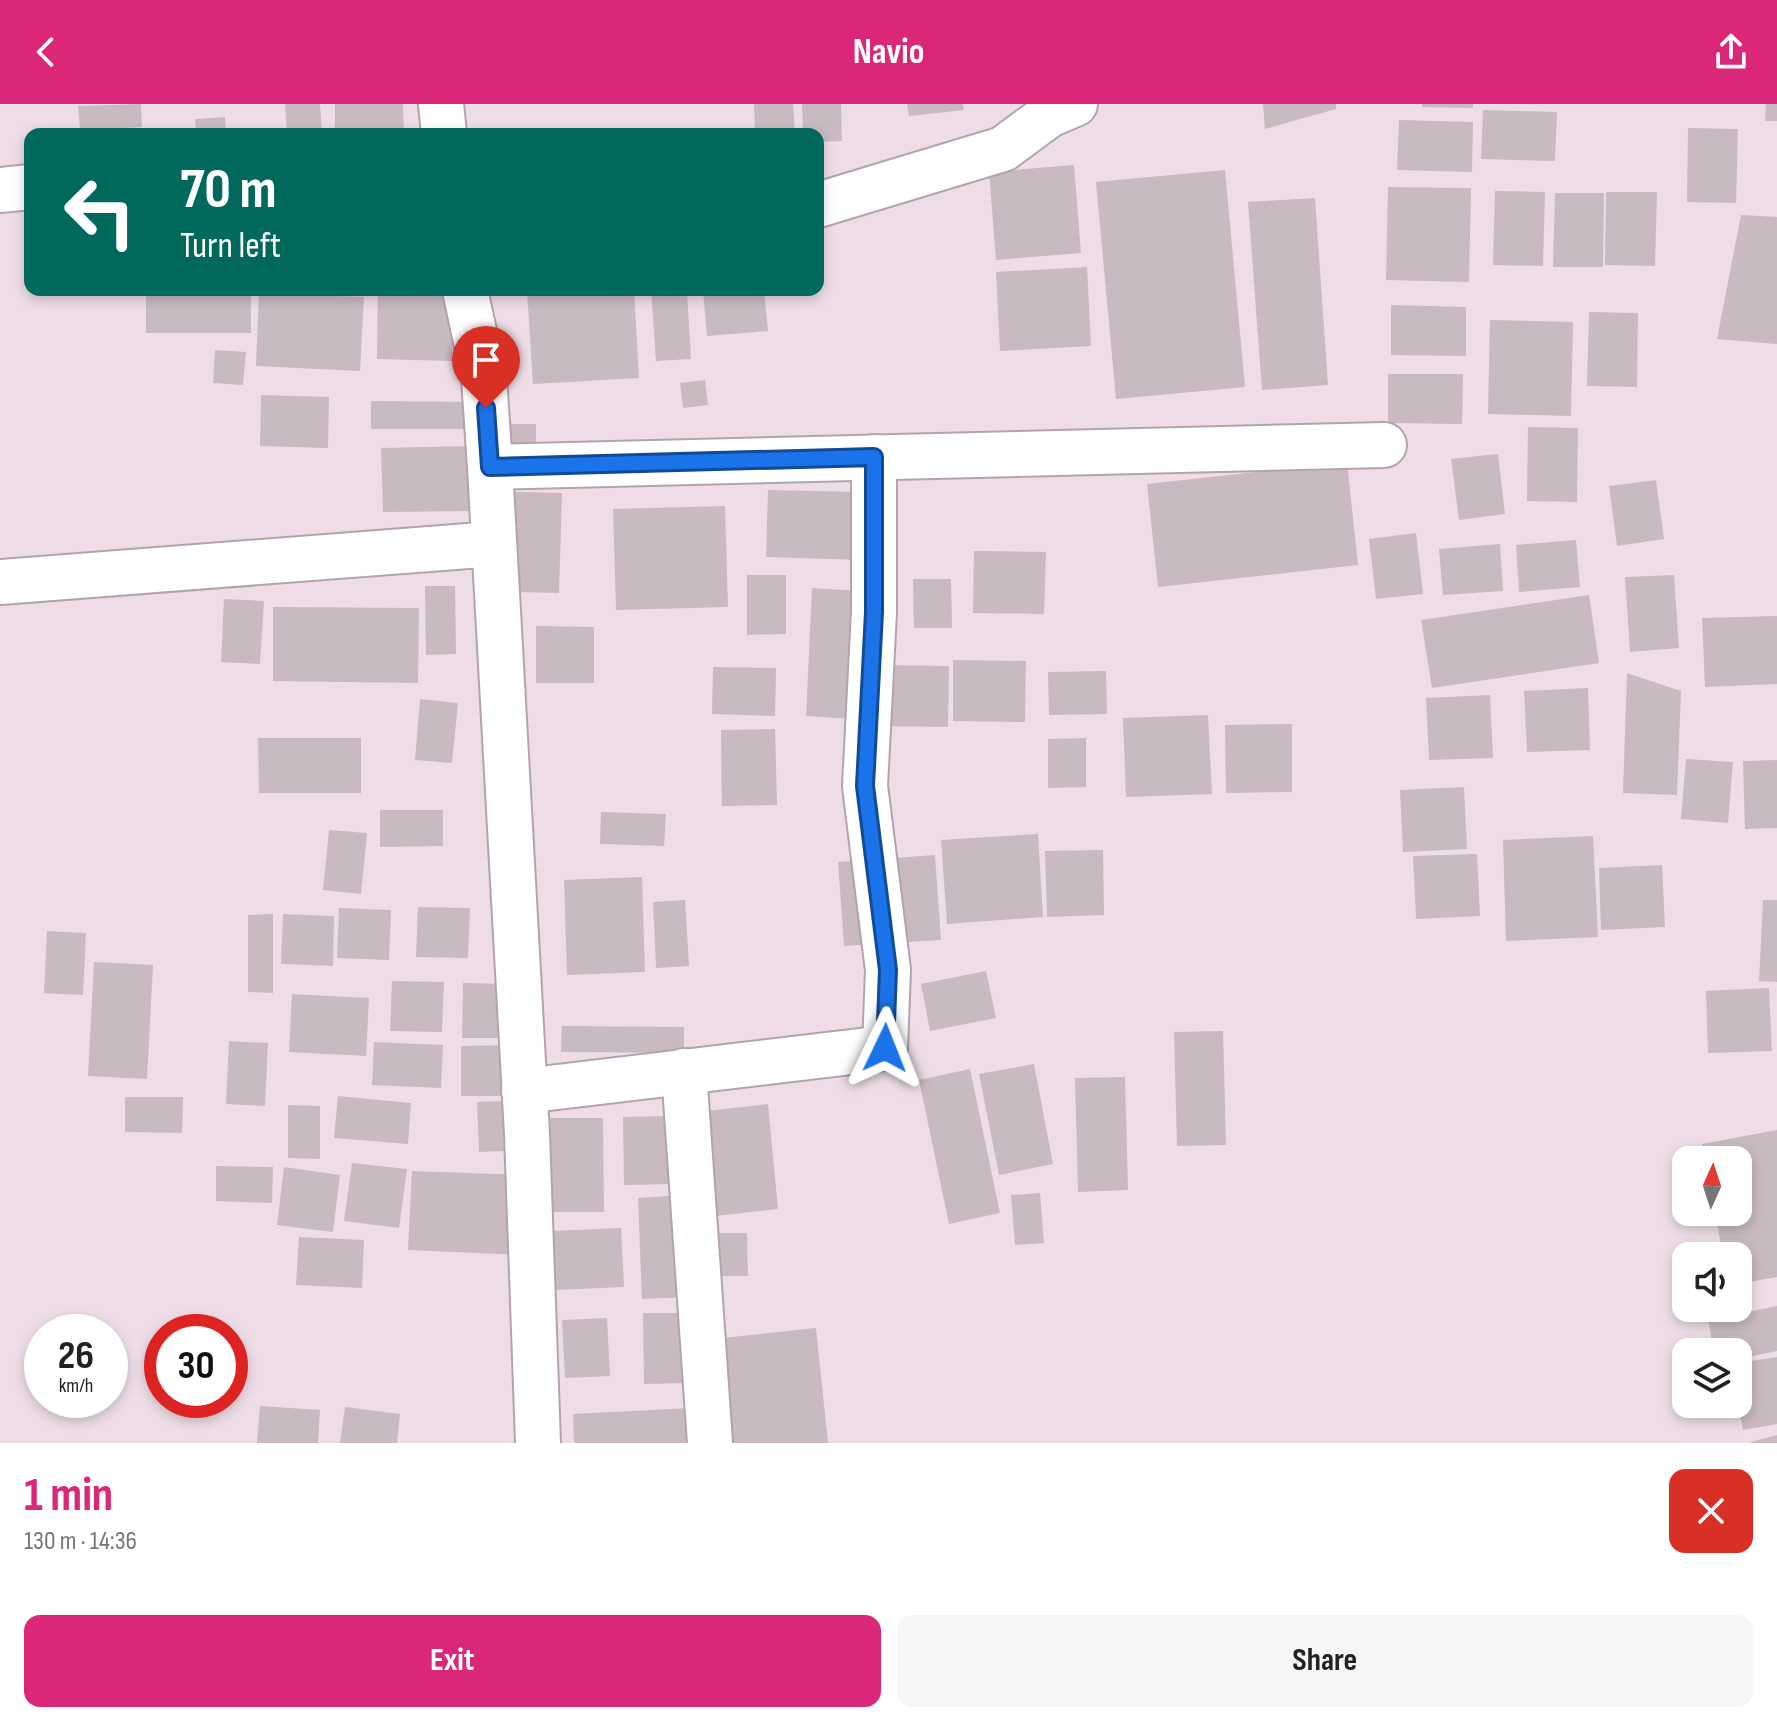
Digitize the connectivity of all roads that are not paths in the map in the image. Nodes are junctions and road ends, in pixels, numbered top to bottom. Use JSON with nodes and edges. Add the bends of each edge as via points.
{"nodes":[{"id":1,"x":441,"y":104,"type":"edge"},
{"id":2,"x":1075,"y":104,"type":"edge"},
{"id":3,"x":443,"y":128,"type":"edge"},
{"id":4,"x":24,"y":188,"type":"edge"},
{"id":5,"x":0,"y":190,"type":"edge"},
{"id":6,"x":824,"y":203,"type":"edge"},
{"id":7,"x":466,"y":296,"type":"edge"},
{"id":8,"x":1384,"y":445,"type":"dead end"},
{"id":9,"x":874,"y":457,"type":"junction"},
{"id":10,"x":490,"y":467,"type":"junction"},
{"id":11,"x":494,"y":544,"type":"junction"},
{"id":12,"x":0,"y":582,"type":"edge"},
{"id":13,"x":684,"y":1071,"type":"junction"},
{"id":14,"x":524,"y":1091,"type":"junction"},
{"id":15,"x":538,"y":1443,"type":"edge"},
{"id":16,"x":710,"y":1443,"type":"edge"}],
"edges":[{"from":1,"to":3,"type":"street"},
{"from":2,"to":6,"type":"street","via":[[1049,115],[1003,149]]},
{"from":4,"to":5,"type":"street"},
{"from":7,"to":10,"type":"street","via":[[484,378]]},
{"from":8,"to":9,"type":"street"},
{"from":9,"to":10,"type":"street"},
{"from":9,"to":13,"type":"street","via":[[874,612],[865,786],[888,970],[885,1048]]},
{"from":10,"to":11,"type":"street"},
{"from":11,"to":12,"type":"street"},
{"from":11,"to":14,"type":"street"},
{"from":13,"to":14,"type":"street"},
{"from":13,"to":16,"type":"street"},
{"from":14,"to":15,"type":"street"}]}
